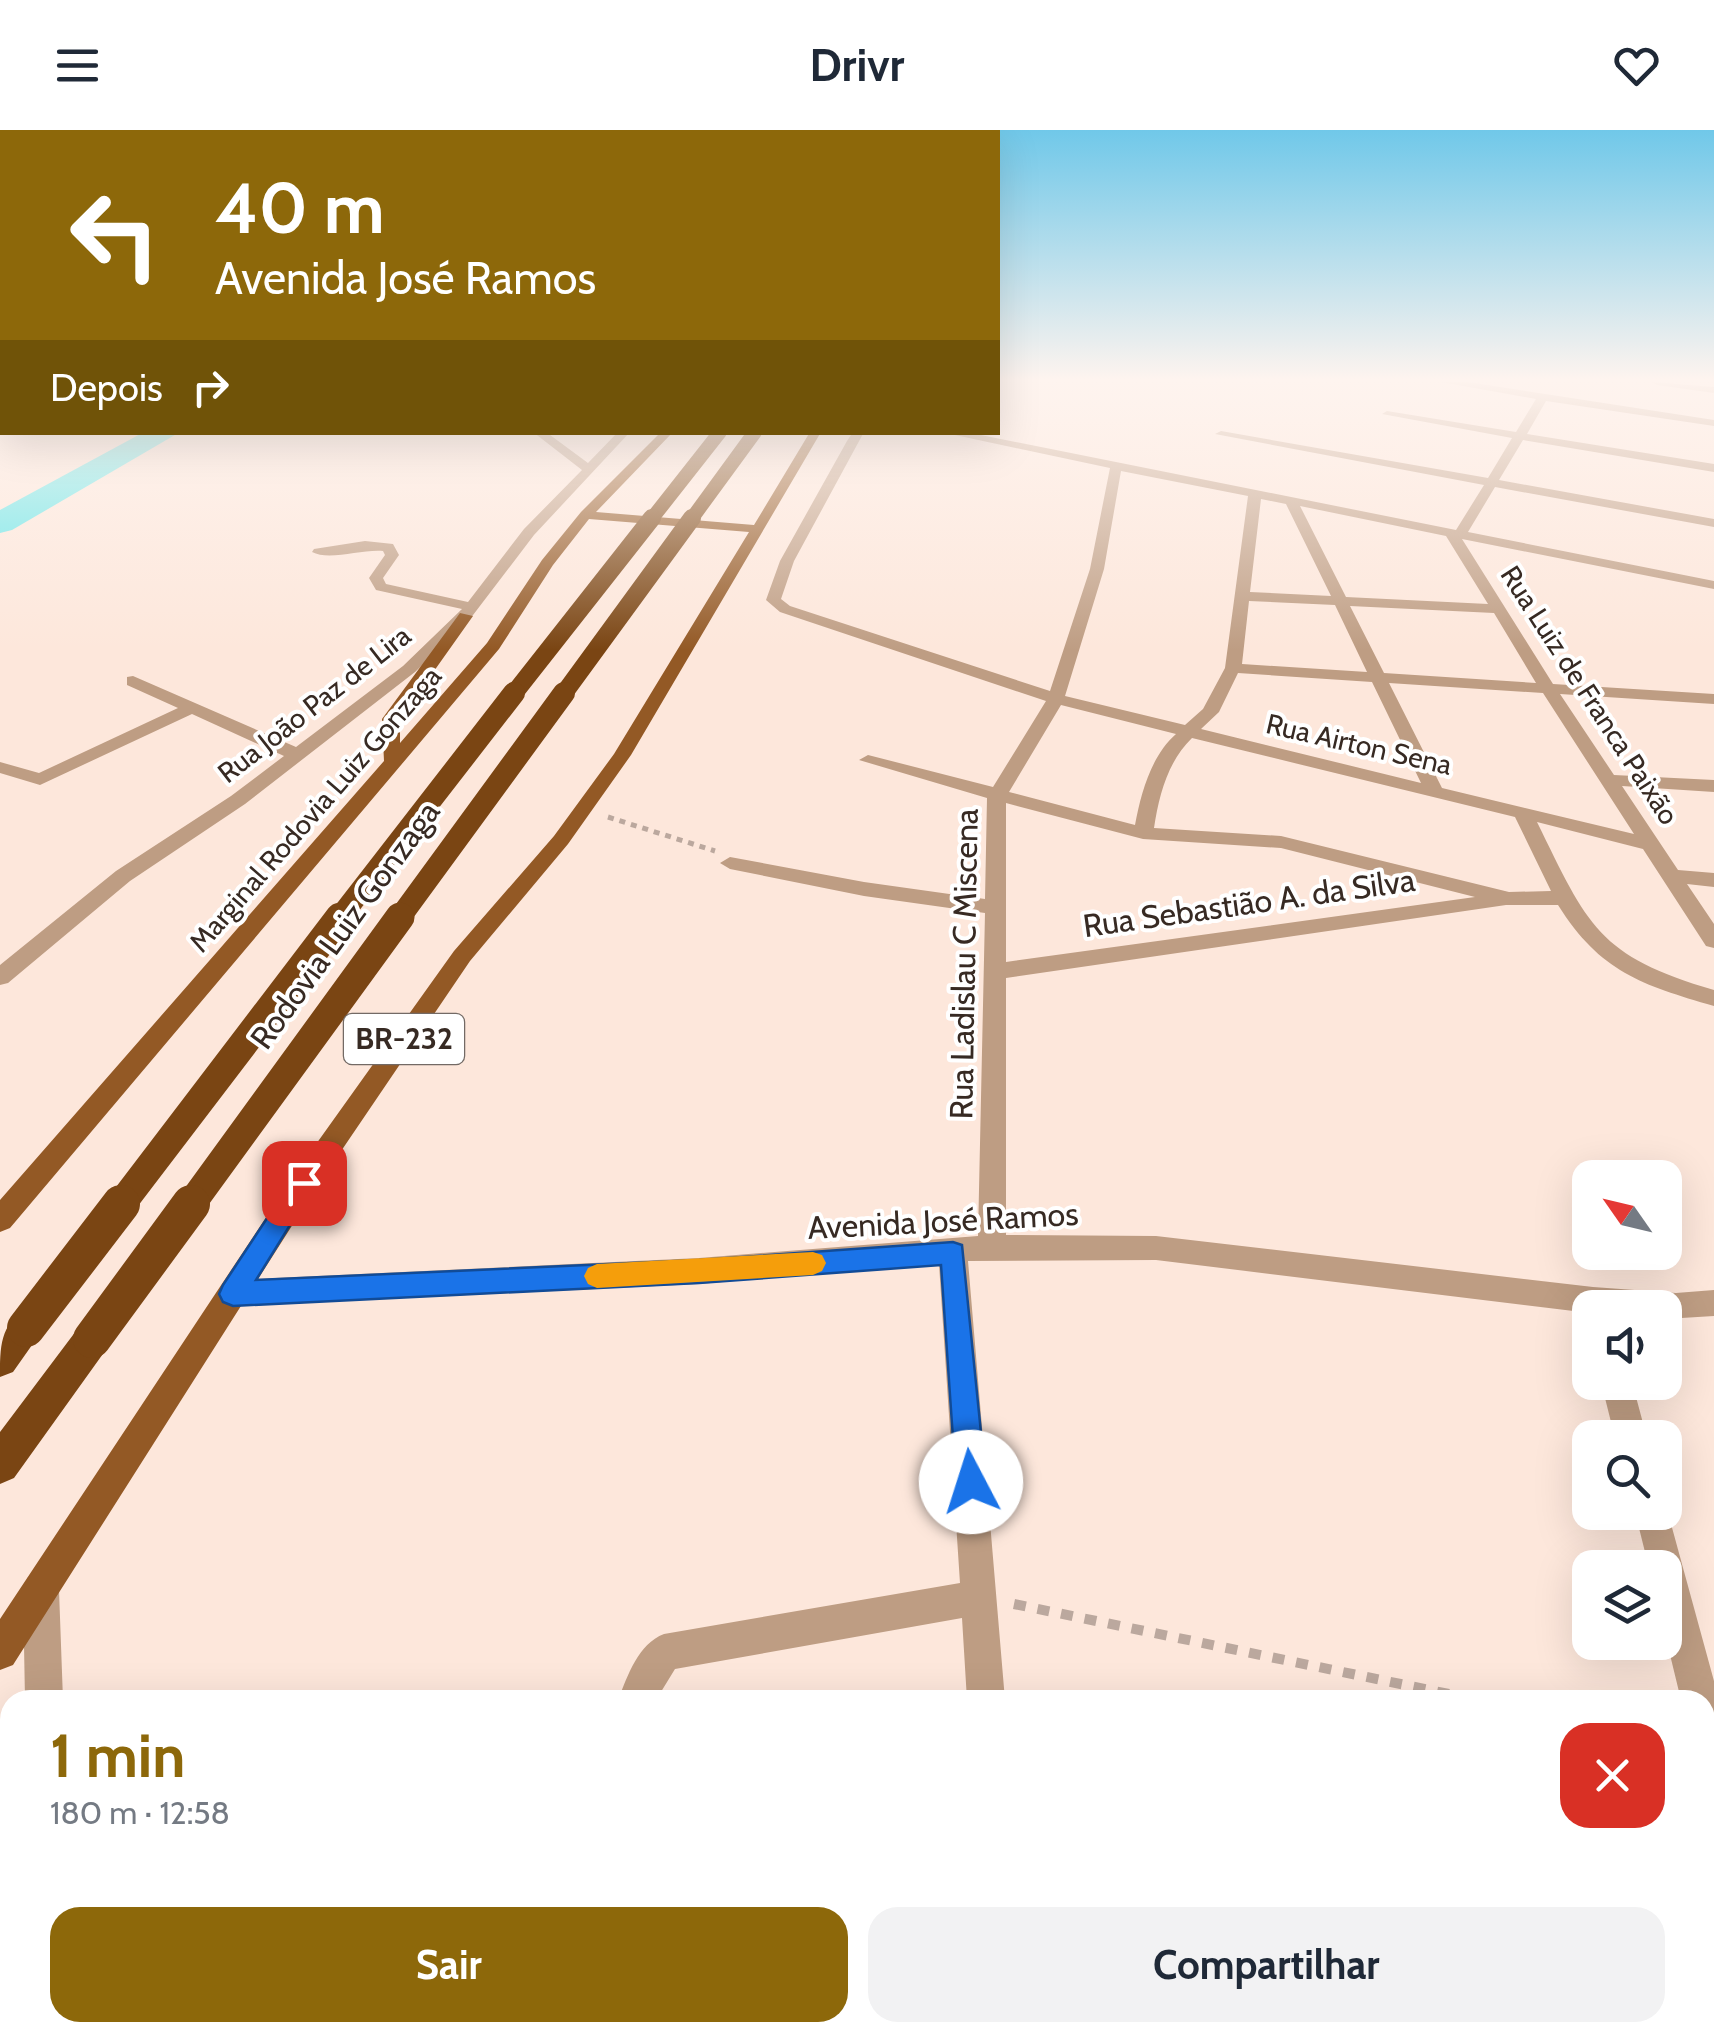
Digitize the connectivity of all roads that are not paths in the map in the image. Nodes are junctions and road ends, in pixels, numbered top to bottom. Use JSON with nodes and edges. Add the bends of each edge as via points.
{"nodes":[{"id":1,"x":584,"y":471,"type":"edge"},
{"id":2,"x":629,"y":471,"type":"edge"},
{"id":3,"x":689,"y":471,"type":"edge"},
{"id":4,"x":726,"y":471,"type":"edge"},
{"id":5,"x":793,"y":471,"type":"edge"},
{"id":6,"x":835,"y":471,"type":"edge"},
{"id":7,"x":1115,"y":471,"type":"edge"},
{"id":8,"x":1142,"y":471,"type":"edge"},
{"id":9,"x":1426,"y":471,"type":"edge"},
{"id":10,"x":1498,"y":471,"type":"edge"},
{"id":11,"x":1491,"y":483,"type":"junction"},
{"id":12,"x":1255,"y":494,"type":"junction"},
{"id":13,"x":1291,"y":501,"type":"junction"},
{"id":14,"x":546,"y":513,"type":"junction"},
{"id":15,"x":586,"y":515,"type":"junction"},
{"id":16,"x":1714,"y":523,"type":"edge"},
{"id":17,"x":758,"y":529,"type":"junction"},
{"id":18,"x":1455,"y":532,"type":"junction"},
{"id":19,"x":319,"y":552,"type":"dead end"},
{"id":20,"x":1714,"y":585,"type":"edge"},
{"id":21,"x":1242,"y":596,"type":"junction"},
{"id":22,"x":1340,"y":601,"type":"junction"},
{"id":23,"x":1498,"y":609,"type":"junction"},
{"id":24,"x":468,"y":611,"type":"junction"},
{"id":25,"x":1233,"y":668,"type":"junction"},
{"id":26,"x":1380,"y":676,"type":"junction"},
{"id":27,"x":134,"y":682,"type":"dead end"},
{"id":28,"x":1546,"y":687,"type":"junction"},
{"id":29,"x":1714,"y":698,"type":"edge"},
{"id":30,"x":1056,"y":699,"type":"junction"},
{"id":31,"x":190,"y":708,"type":"junction"},
{"id":32,"x":1186,"y":731,"type":"junction"},
{"id":33,"x":298,"y":755,"type":"junction"},
{"id":34,"x":868,"y":760,"type":"dead end"},
{"id":35,"x":394,"y":764,"type":"junction"},
{"id":36,"x":0,"y":767,"type":"edge"},
{"id":37,"x":1607,"y":780,"type":"junction"},
{"id":38,"x":1714,"y":786,"type":"edge"},
{"id":39,"x":1434,"y":790,"type":"junction"},
{"id":40,"x":997,"y":796,"type":"junction"},
{"id":41,"x":1522,"y":812,"type":"junction"},
{"id":42,"x":1143,"y":833,"type":"junction"},
{"id":43,"x":1649,"y":844,"type":"junction"},
{"id":44,"x":730,"y":863,"type":"road end"},
{"id":45,"x":1671,"y":876,"type":"junction"},
{"id":46,"x":1714,"y":880,"type":"edge"},
{"id":47,"x":1565,"y":898,"type":"junction"},
{"id":48,"x":1510,"y":899,"type":"junction"},
{"id":49,"x":994,"y":907,"type":"junction"},
{"id":50,"x":1714,"y":940,"type":"edge"},
{"id":51,"x":998,"y":971,"type":"junction"},
{"id":52,"x":0,"y":977,"type":"edge"},
{"id":53,"x":1714,"y":998,"type":"edge"},
{"id":54,"x":0,"y":1220,"type":"edge"},
{"id":55,"x":992,"y":1247,"type":"junction"},
{"id":56,"x":953,"y":1253,"type":"junction"},
{"id":57,"x":233,"y":1294,"type":"junction"},
{"id":58,"x":1572,"y":1301,"type":"edge"},
{"id":59,"x":1714,"y":1303,"type":"edge"},
{"id":60,"x":1682,"y":1306,"type":"edge"},
{"id":61,"x":0,"y":1360,"type":"edge"},
{"id":62,"x":0,"y":1464,"type":"edge"},
{"id":63,"x":1657,"y":1530,"type":"edge"},
{"id":64,"x":40,"y":1590,"type":"junction"},
{"id":65,"x":980,"y":1596,"type":"junction"},
{"id":66,"x":0,"y":1652,"type":"edge"},
{"id":67,"x":44,"y":1690,"type":"edge"},
{"id":68,"x":641,"y":1690,"type":"edge"},
{"id":69,"x":985,"y":1690,"type":"edge"},
{"id":70,"x":1697,"y":1690,"type":"edge"}],
"edges":[{"from":1,"to":14,"type":"street","name":"Rua João Paz de Lira"},
{"from":2,"to":15,"type":"main road","name":"Marginal Rodovia Luiz Gonzaga"},
{"from":3,"to":61,"type":"highway","name":"Rodovia Luiz Gonzaga","bridge":true},
{"from":4,"to":62,"type":"highway","name":"Rodovia Luiz Gonzaga","number":"BR-232","bridge":true},
{"from":5,"to":17,"type":"main road","number":"BR-232"},
{"from":6,"to":30,"type":"street","name":"Rua Airton Sena","via":[[773,600]]},
{"from":7,"to":30,"type":"street","name":"Rua Ladislau C Miscena","via":[[1093,583]]},
{"from":8,"to":12,"type":"street"},
{"from":9,"to":11,"type":"street"},
{"from":10,"to":11,"type":"street"},
{"from":11,"to":16,"type":"street"},
{"from":11,"to":18,"type":"street"},
{"from":12,"to":13,"type":"street"},
{"from":12,"to":21,"type":"street"},
{"from":13,"to":18,"type":"street"},
{"from":13,"to":22,"type":"street"},
{"from":14,"to":15,"type":"street"},
{"from":14,"to":24,"type":"street","name":"Rua João Paz de Lira"},
{"from":15,"to":17,"type":"main road"},
{"from":15,"to":35,"type":"main road","name":"Marginal Rodovia Luiz Gonzaga","via":[[493,646]]},
{"from":17,"to":57,"type":"main road","number":"BR-232","via":[[622,755],[462,956]]},
{"from":18,"to":20,"type":"street"},
{"from":18,"to":23,"type":"street","name":"Rua Luiz de Franca Paixão"},
{"from":19,"to":24,"type":"street","via":[[388,547],[392,555],[376,578],[382,587]]},
{"from":21,"to":22,"type":"street"},
{"from":21,"to":25,"type":"street"},
{"from":22,"to":23,"type":"street"},
{"from":22,"to":26,"type":"street"},
{"from":23,"to":28,"type":"street","name":"Rua Luiz de Franca Paixão"},
{"from":24,"to":33,"type":"street","name":"Rua João Paz de Lira","via":[[409,669]]},
{"from":24,"to":35,"type":"main road","via":[[392,719]]},
{"from":25,"to":26,"type":"street"},
{"from":25,"to":32,"type":"street","via":[[1210,712]]},
{"from":26,"to":28,"type":"street"},
{"from":26,"to":39,"type":"street"},
{"from":27,"to":31,"type":"street"},
{"from":28,"to":29,"type":"street"},
{"from":28,"to":37,"type":"street","name":"Rua Luiz de Franca Paixão"},
{"from":30,"to":32,"type":"street","name":"Rua Airton Sena"},
{"from":30,"to":40,"type":"street","name":"Rua Ladislau C Miscena"},
{"from":31,"to":33,"type":"street"},
{"from":31,"to":36,"type":"street","via":[[40,778]]},
{"from":32,"to":39,"type":"street","name":"Rua Airton Sena"},
{"from":32,"to":42,"type":"street","via":[[1150,794]]},
{"from":33,"to":52,"type":"street","name":"Rua João Paz de Lira","via":[[123,876]]},
{"from":34,"to":40,"type":"street"},
{"from":35,"to":54,"type":"main road","name":"Marginal Rodovia Luiz Gonzaga"},
{"from":37,"to":38,"type":"street"},
{"from":37,"to":43,"type":"street","name":"Rua Luiz de Franca Paixão"},
{"from":39,"to":41,"type":"street","name":"Rua Airton Sena"},
{"from":40,"to":42,"type":"street"},
{"from":40,"to":49,"type":"street","name":"Rua Ladislau C Miscena"},
{"from":41,"to":43,"type":"street","name":"Rua Airton Sena"},
{"from":41,"to":47,"type":"street"},
{"from":42,"to":48,"type":"street","via":[[1281,842]]},
{"from":43,"to":45,"type":"street","name":"Rua Luiz de Franca Paixão"},
{"from":44,"to":49,"type":"street"},
{"from":45,"to":46,"type":"street"},
{"from":45,"to":50,"type":"street","name":"Rua Luiz de Franca Paixão"},
{"from":47,"to":48,"type":"street"},
{"from":47,"to":53,"type":"street","via":[[1587,933],[1628,968]]},
{"from":48,"to":51,"type":"street","name":"Rua Sebastião A. da Silva"},
{"from":49,"to":51,"type":"street","name":"Rua Ladislau C Miscena"},
{"from":51,"to":55,"type":"street","name":"Rua Ladislau C Miscena"},
{"from":55,"to":56,"type":"street","name":"Avenida José Ramos"},
{"from":55,"to":58,"type":"street","name":"Avenida José Ramos","via":[[1156,1248]]},
{"from":56,"to":57,"type":"street","name":"Avenida José Ramos"},
{"from":56,"to":65,"type":"street"},
{"from":57,"to":64,"type":"main road","number":"BR-232"},
{"from":59,"to":60,"type":"street","name":"Avenida José Ramos"},
{"from":63,"to":70,"type":"street"},
{"from":64,"to":66,"type":"main road","number":"BR-232"},
{"from":64,"to":67,"type":"street"},
{"from":65,"to":68,"type":"street","via":[[664,1652]]},
{"from":65,"to":69,"type":"street"}]}
